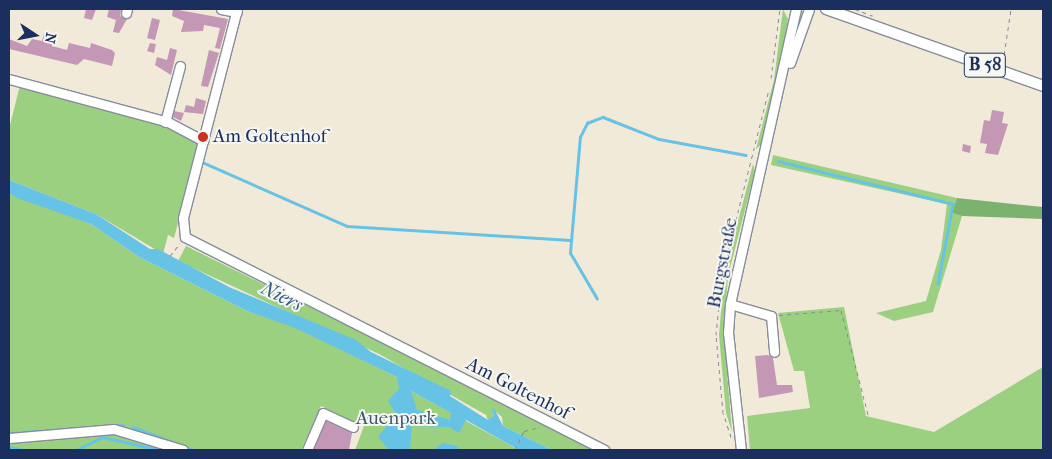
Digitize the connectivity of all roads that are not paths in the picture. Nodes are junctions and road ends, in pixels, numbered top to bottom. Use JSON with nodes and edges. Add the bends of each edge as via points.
{"nodes":[{"id":1,"x":221,"y":9,"type":"edge"},
{"id":2,"x":796,"y":9,"type":"edge"},
{"id":3,"x":809,"y":9,"type":"edge"},
{"id":4,"x":826,"y":9,"type":"edge"},
{"id":5,"x":237,"y":11,"type":"edge"},
{"id":6,"x":180,"y":66,"type":"dead end"},
{"id":7,"x":9,"y":79,"type":"edge"},
{"id":8,"x":782,"y":85,"type":"junction"},
{"id":9,"x":1043,"y":86,"type":"edge"},
{"id":10,"x":165,"y":122,"type":"junction"},
{"id":11,"x":203,"y":141,"type":"junction"},
{"id":12,"x":730,"y":304,"type":"junction"},
{"id":13,"x":774,"y":352,"type":"dead end"},
{"id":14,"x":353,"y":427,"type":"dead end"},
{"id":15,"x":9,"y":438,"type":"edge"},
{"id":16,"x":183,"y":450,"type":"edge"},
{"id":17,"x":308,"y":450,"type":"edge"},
{"id":18,"x":604,"y":450,"type":"edge"},
{"id":19,"x":741,"y":450,"type":"edge"}],
"edges":[{"from":1,"to":5,"type":"street"},
{"from":2,"to":8,"type":"street","name":"Burgstraße"},
{"from":3,"to":8,"type":"street","name":"Burgstraße"},
{"from":4,"to":9,"type":"main road","number":"B 58"},
{"from":5,"to":11,"type":"street"},
{"from":6,"to":10,"type":"street"},
{"from":7,"to":10,"type":"street"},
{"from":8,"to":12,"type":"street","name":"Burgstraße"},
{"from":10,"to":11,"type":"street"},
{"from":11,"to":18,"type":"street","name":"Am Goltenhof","via":[[183,218],[186,237]]},
{"from":12,"to":13,"type":"street","via":[[771,316]]},
{"from":12,"to":19,"type":"street","name":"Burgstraße","via":[[728,332]]},
{"from":14,"to":17,"type":"street","via":[[323,414]]},
{"from":15,"to":16,"type":"street","via":[[114,428]]}]}
